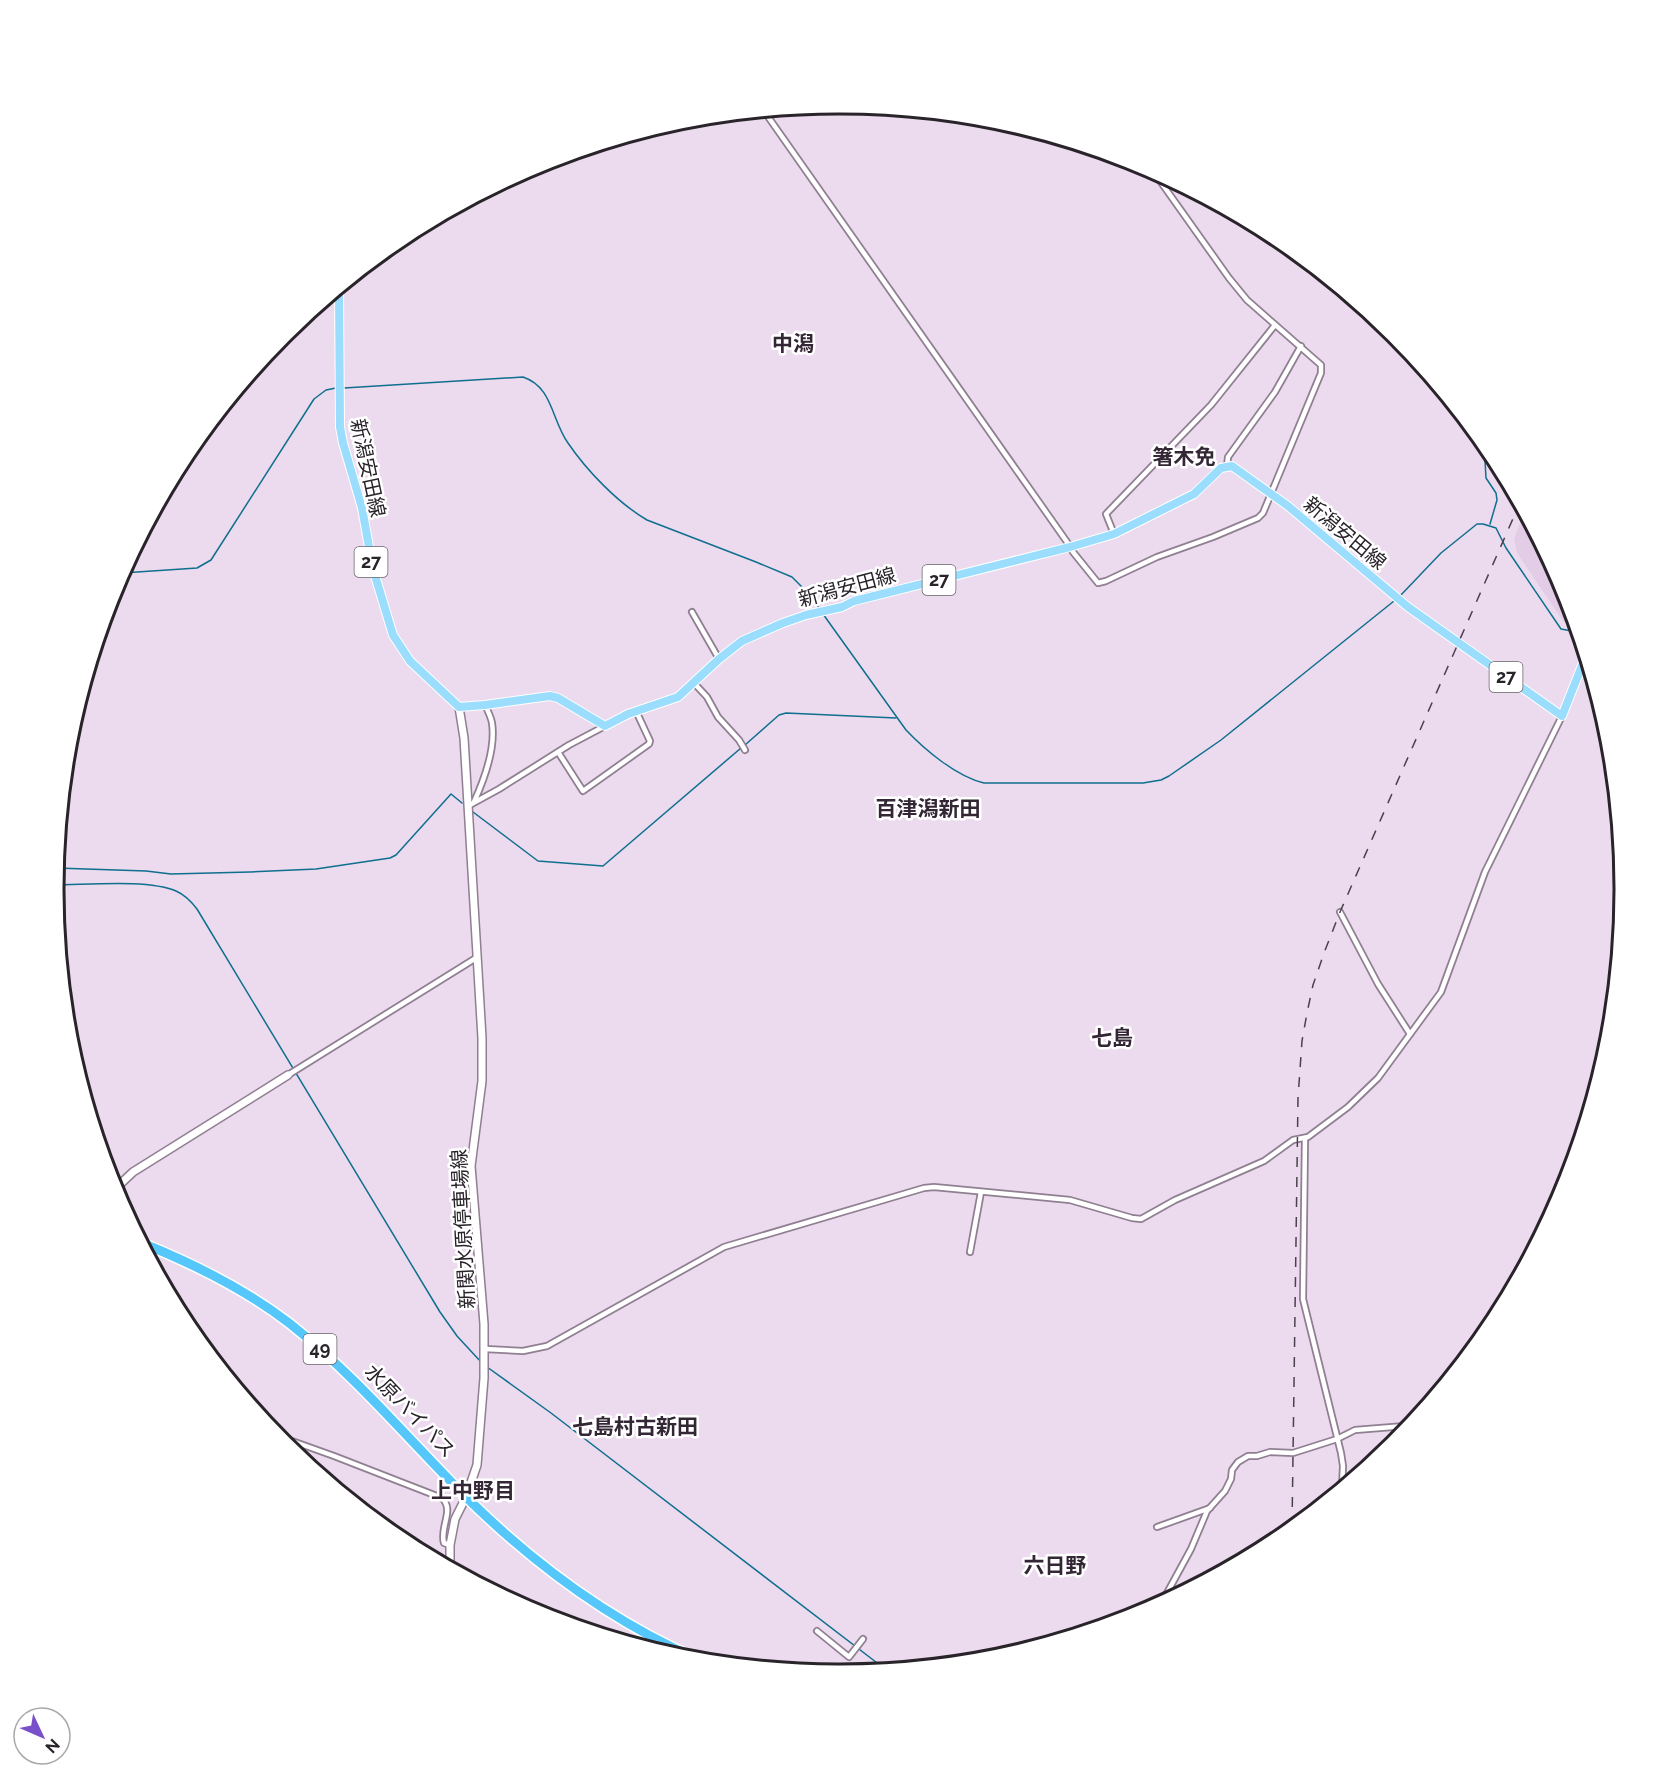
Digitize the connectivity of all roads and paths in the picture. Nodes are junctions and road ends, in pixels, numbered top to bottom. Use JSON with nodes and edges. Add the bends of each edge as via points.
{"nodes":[{"id":1,"x":769,"y":118,"type":"edge"},
{"id":2,"x":1164,"y":186,"type":"edge"},
{"id":3,"x":339,"y":298,"type":"edge"},
{"id":4,"x":1275,"y":325,"type":"junction"},
{"id":5,"x":1300,"y":346,"type":"junction"},
{"id":6,"x":1227,"y":466,"type":"junction"},
{"id":7,"x":1271,"y":495,"type":"junction"},
{"id":8,"x":1114,"y":534,"type":"junction"},
{"id":9,"x":1070,"y":547,"type":"junction"},
{"id":10,"x":692,"y":612,"type":"dead end"},
{"id":11,"x":719,"y":659,"type":"junction"},
{"id":12,"x":1581,"y":669,"type":"edge"},
{"id":13,"x":694,"y":683,"type":"junction"},
{"id":14,"x":485,"y":705,"type":"junction"},
{"id":15,"x":459,"y":706,"type":"junction"},
{"id":16,"x":636,"y":711,"type":"junction"},
{"id":17,"x":1562,"y":716,"type":"junction"},
{"id":18,"x":605,"y":726,"type":"junction"},
{"id":19,"x":743,"y":747,"type":"dead end"},
{"id":20,"x":558,"y":752,"type":"junction"},
{"id":21,"x":471,"y":804,"type":"junction"},
{"id":22,"x":1340,"y":912,"type":"dead end"},
{"id":23,"x":476,"y":958,"type":"junction"},
{"id":24,"x":1410,"y":1034,"type":"junction"},
{"id":25,"x":288,"y":1075,"type":"joint"},
{"id":26,"x":1305,"y":1138,"type":"junction"},
{"id":27,"x":122,"y":1182,"type":"edge"},
{"id":28,"x":981,"y":1192,"type":"junction"},
{"id":29,"x":153,"y":1248,"type":"edge"},
{"id":30,"x":970,"y":1252,"type":"dead end"},
{"id":31,"x":484,"y":1353,"type":"junction"},
{"id":32,"x":1396,"y":1427,"type":"edge"},
{"id":33,"x":1337,"y":1439,"type":"junction"},
{"id":34,"x":297,"y":1443,"type":"edge"},
{"id":35,"x":1342,"y":1477,"type":"edge"},
{"id":36,"x":466,"y":1497,"type":"junction"},
{"id":37,"x":1210,"y":1508,"type":"junction"},
{"id":38,"x":1157,"y":1527,"type":"dead end"},
{"id":39,"x":450,"y":1545,"type":"junction"},
{"id":40,"x":450,"y":1559,"type":"edge"},
{"id":41,"x":1169,"y":1590,"type":"edge"},
{"id":42,"x":817,"y":1631,"type":"dead end"},
{"id":43,"x":863,"y":1639,"type":"dead end"},
{"id":44,"x":662,"y":1643,"type":"edge"}],
"edges":[{"from":1,"to":9,"type":"street"},
{"from":2,"to":4,"type":"street","via":[[1240,292]]},
{"from":3,"to":15,"type":"main road","name":"新潟安田線","number":"27","via":[[343,443],[362,508],[373,569],[393,635],[410,661]]},
{"from":4,"to":5,"type":"street"},
{"from":4,"to":8,"type":"street","via":[[1211,405],[1106,514]]},
{"from":5,"to":6,"type":"street","via":[[1275,392],[1228,457]]},
{"from":5,"to":7,"type":"street","via":[[1321,365],[1321,373]]},
{"from":6,"to":7,"type":"main road","name":"新潟安田線","number":"27"},
{"from":6,"to":8,"type":"main road","name":"新潟安田線","number":"27","via":[[1194,494]]},
{"from":7,"to":9,"type":"street","via":[[1258,518],[1102,582],[1094,581]]},
{"from":7,"to":17,"type":"main road","name":"新潟安田線","number":"27","via":[[1400,602]]},
{"from":8,"to":9,"type":"main road","name":"新潟安田線","number":"27"},
{"from":9,"to":11,"type":"main road","name":"新潟安田線","number":"27","via":[[806,615],[742,641]]},
{"from":10,"to":11,"type":"street"},
{"from":11,"to":13,"type":"main road","name":"新潟安田線","number":"27"},
{"from":12,"to":17,"type":"main road"},
{"from":13,"to":16,"type":"main road","name":"新潟安田線","number":"27","via":[[678,697]]},
{"from":13,"to":19,"type":"street"},
{"from":14,"to":15,"type":"main road"},
{"from":14,"to":18,"type":"main road","via":[[550,696]]},
{"from":14,"to":21,"type":"street","via":[[492,722],[492,740],[482,786]]},
{"from":15,"to":21,"type":"main road","name":"新関水原停車場線"},
{"from":16,"to":18,"type":"main road","name":"新潟安田線","number":"27"},
{"from":16,"to":20,"type":"street","via":[[651,741],[583,791]]},
{"from":17,"to":24,"type":"street","via":[[1485,872],[1441,992]]},
{"from":18,"to":20,"type":"street"},
{"from":20,"to":21,"type":"street"},
{"from":21,"to":23,"type":"main road","name":"新関水原停車場線"},
{"from":22,"to":24,"type":"street"},
{"from":23,"to":25,"type":"street"},
{"from":23,"to":31,"type":"main road","name":"新関水原停車場線","via":[[482,1081],[471,1166]]},
{"from":24,"to":26,"type":"street","via":[[1359,1097]]},
{"from":25,"to":27,"type":"main road"},
{"from":26,"to":28,"type":"street","via":[[1293,1140],[1264,1161],[1141,1219],[1070,1200]]},
{"from":26,"to":33,"type":"street","via":[[1303,1299]]},
{"from":28,"to":30,"type":"street"},
{"from":28,"to":31,"type":"street","via":[[924,1188],[761,1235],[702,1258],[547,1346]]},
{"from":29,"to":36,"type":"highway","name":"水原バイパス","number":"49","via":[[257,1300],[287,1322],[368,1393]]},
{"from":31,"to":36,"type":"main road","name":"新関水原停車場線","via":[[478,1457]]},
{"from":32,"to":33,"type":"street","via":[[1355,1430]]},
{"from":33,"to":35,"type":"street"},
{"from":33,"to":37,"type":"street","via":[[1293,1453],[1248,1456],[1232,1470],[1225,1491]]},
{"from":34,"to":39,"type":"street","via":[[442,1498],[448,1510],[442,1538]]},
{"from":36,"to":39,"type":"main road","name":"新関水原停車場線","via":[[455,1519]]},
{"from":36,"to":44,"type":"highway","name":"水原バイパス","number":"49","via":[[579,1593]]},
{"from":37,"to":38,"type":"street"},
{"from":37,"to":41,"type":"street"},
{"from":39,"to":40,"type":"main road","name":"新関水原停車場線"},
{"from":42,"to":43,"type":"street","via":[[849,1657]]}]}
